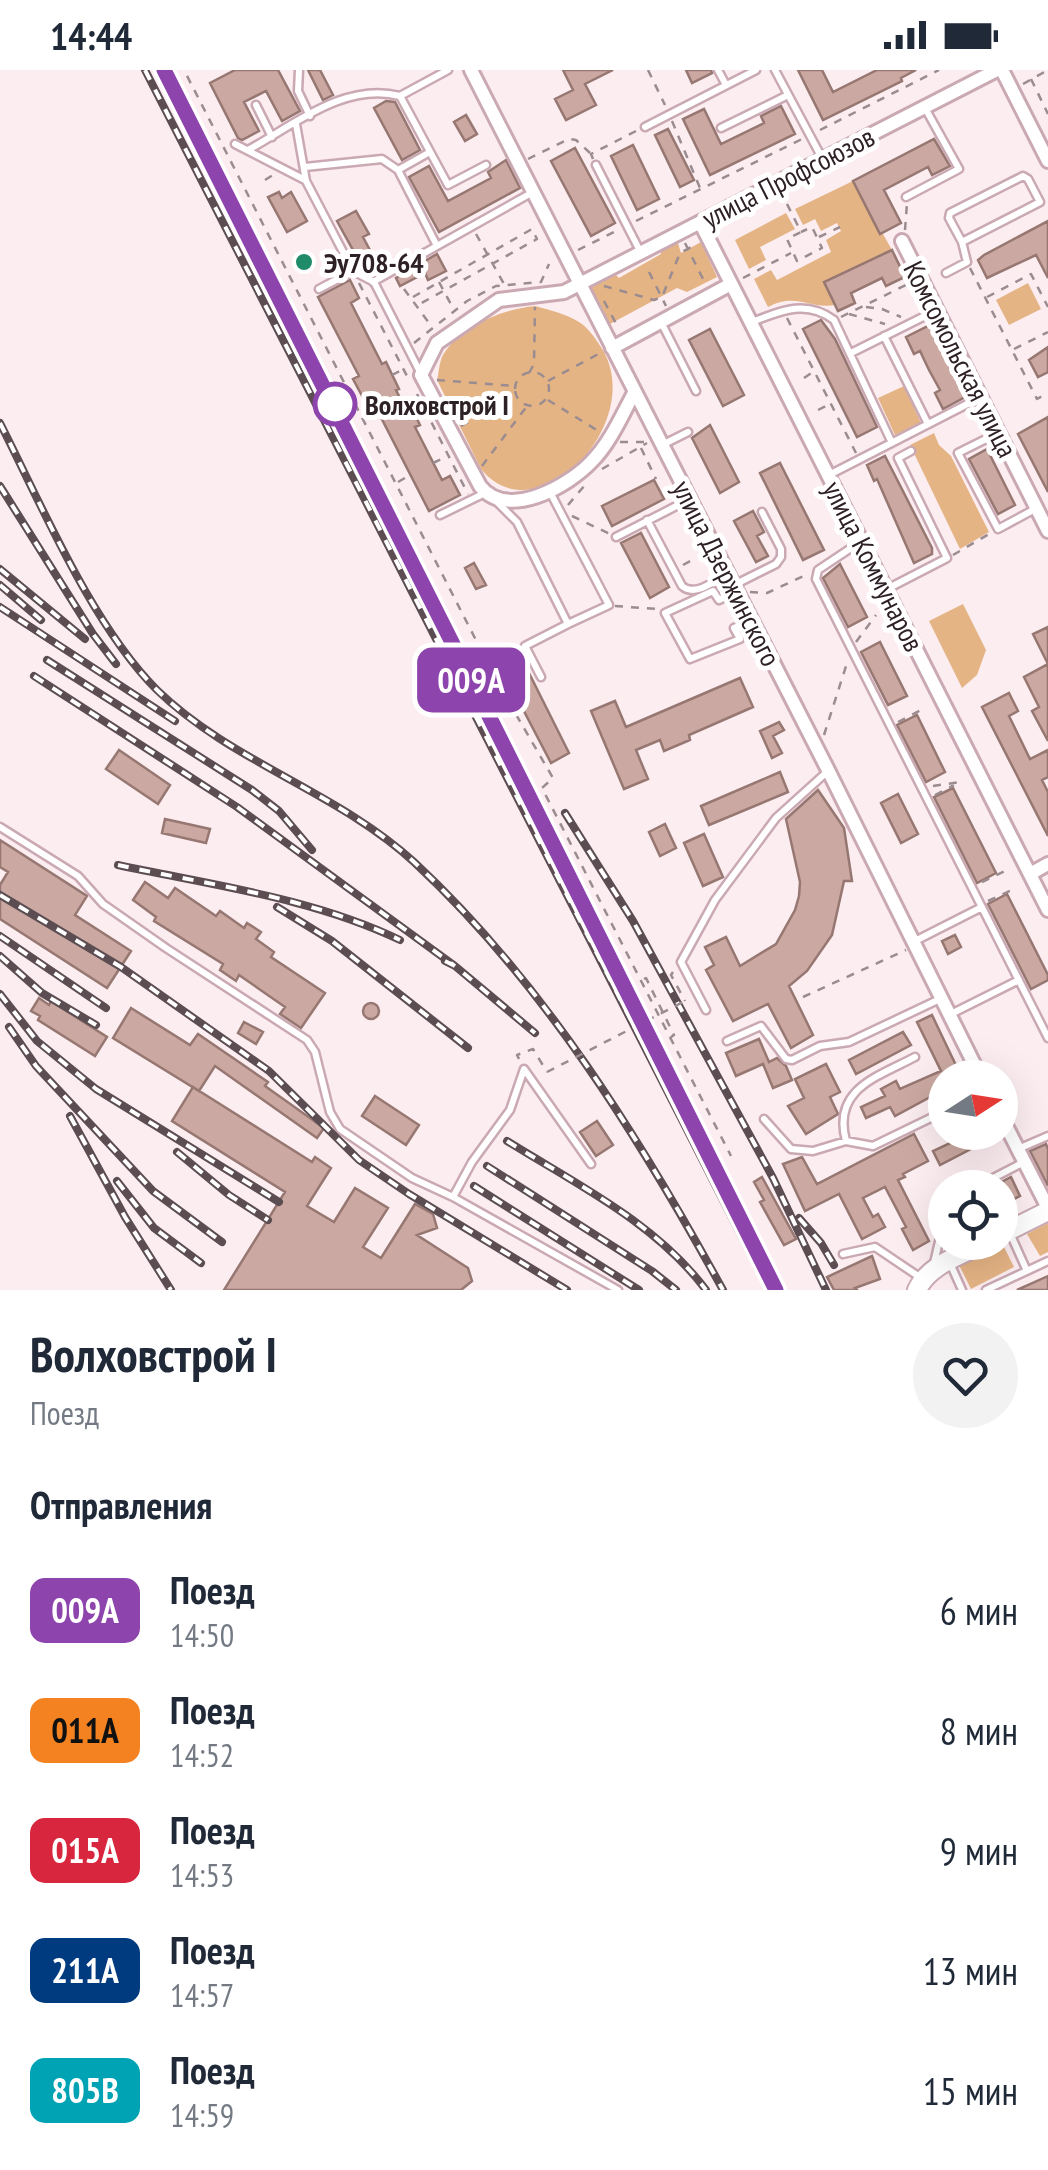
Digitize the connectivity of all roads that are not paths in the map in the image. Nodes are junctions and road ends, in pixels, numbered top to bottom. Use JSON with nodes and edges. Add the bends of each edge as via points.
{"nodes":[{"id":1,"x":299,"y":70,"type":"edge"},
{"id":2,"x":448,"y":70,"type":"edge"},
{"id":3,"x":471,"y":70,"type":"edge"},
{"id":4,"x":718,"y":70,"type":"edge"},
{"id":5,"x":756,"y":70,"type":"edge"},
{"id":6,"x":775,"y":70,"type":"edge"},
{"id":7,"x":1000,"y":70,"type":"edge"},
{"id":8,"x":726,"y":85,"type":"junction"},
{"id":9,"x":788,"y":95,"type":"junction"},
{"id":10,"x":400,"y":96,"type":"junction"},
{"id":11,"x":256,"y":105,"type":"dead end"},
{"id":12,"x":924,"y":107,"type":"junction"},
{"id":13,"x":310,"y":116,"type":"junction"},
{"id":14,"x":296,"y":124,"type":"junction"},
{"id":15,"x":645,"y":127,"type":"road end"},
{"id":16,"x":721,"y":128,"type":"dead end"},
{"id":17,"x":272,"y":137,"type":"junction"},
{"id":18,"x":235,"y":144,"type":"dead end"},
{"id":19,"x":248,"y":150,"type":"junction"},
{"id":20,"x":430,"y":152,"type":"junction"},
{"id":21,"x":823,"y":159,"type":"junction"},
{"id":22,"x":1048,"y":161,"type":"edge"},
{"id":23,"x":486,"y":165,"type":"dead end"},
{"id":24,"x":596,"y":165,"type":"road end"},
{"id":25,"x":305,"y":167,"type":"junction"},
{"id":26,"x":398,"y":170,"type":"junction"},
{"id":27,"x":306,"y":181,"type":"junction"},
{"id":28,"x":533,"y":192,"type":"junction"},
{"id":29,"x":906,"y":197,"type":"road end"},
{"id":30,"x":1044,"y":201,"type":"edge"},
{"id":31,"x":700,"y":222,"type":"junction"},
{"id":32,"x":902,"y":240,"type":"road end"},
{"id":33,"x":962,"y":242,"type":"junction"},
{"id":34,"x":436,"y":246,"type":"junction"},
{"id":35,"x":641,"y":253,"type":"junction"},
{"id":36,"x":352,"y":271,"type":"junction"},
{"id":37,"x":946,"y":273,"type":"dead end"},
{"id":38,"x":737,"y":281,"type":"junction"},
{"id":39,"x":373,"y":282,"type":"junction"},
{"id":40,"x":586,"y":283,"type":"junction"},
{"id":41,"x":319,"y":289,"type":"dead end"},
{"id":42,"x":936,"y":310,"type":"junction"},
{"id":43,"x":666,"y":319,"type":"junction"},
{"id":44,"x":751,"y":323,"type":"junction"},
{"id":45,"x":884,"y":336,"type":"junction"},
{"id":46,"x":608,"y":350,"type":"junction"},
{"id":47,"x":851,"y":353,"type":"junction"},
{"id":48,"x":421,"y":375,"type":"junction"},
{"id":49,"x":696,"y":391,"type":"dead end"},
{"id":50,"x":634,"y":393,"type":"junction"},
{"id":51,"x":980,"y":397,"type":"junction"},
{"id":52,"x":928,"y":424,"type":"junction"},
{"id":53,"x":688,"y":432,"type":"dead end"},
{"id":54,"x":999,"y":432,"type":"junction"},
{"id":55,"x":892,"y":443,"type":"junction"},
{"id":56,"x":655,"y":444,"type":"junction"},
{"id":57,"x":912,"y":451,"type":"dead end"},
{"id":58,"x":828,"y":476,"type":"junction"},
{"id":59,"x":550,"y":492,"type":"junction"},
{"id":60,"x":489,"y":495,"type":"junction"},
{"id":61,"x":689,"y":499,"type":"junction"},
{"id":62,"x":1037,"y":508,"type":"junction"},
{"id":63,"x":762,"y":512,"type":"dead end"},
{"id":64,"x":440,"y":515,"type":"dead end"},
{"id":65,"x":647,"y":520,"type":"junction"},
{"id":66,"x":1048,"y":531,"type":"edge"},
{"id":67,"x":616,"y":536,"type":"road end"},
{"id":68,"x":861,"y":541,"type":"junction"},
{"id":69,"x":736,"y":586,"type":"junction"},
{"id":70,"x":886,"y":589,"type":"junction"},
{"id":71,"x":751,"y":620,"type":"junction"},
{"id":72,"x":568,"y":624,"type":"junction"},
{"id":73,"x":541,"y":677,"type":"dead end"},
{"id":74,"x":828,"y":770,"type":"junction"},
{"id":75,"x":0,"y":827,"type":"edge"},
{"id":76,"x":1048,"y":864,"type":"edge"},
{"id":77,"x":1030,"y":874,"type":"junction"},
{"id":78,"x":981,"y":906,"type":"junction"},
{"id":79,"x":1048,"y":910,"type":"edge"},
{"id":80,"x":912,"y":945,"type":"junction"},
{"id":81,"x":1018,"y":980,"type":"junction"},
{"id":82,"x":942,"y":998,"type":"junction"},
{"id":83,"x":706,"y":1010,"type":"dead end"},
{"id":84,"x":950,"y":1014,"type":"junction"},
{"id":85,"x":1048,"y":1038,"type":"edge"},
{"id":86,"x":728,"y":1041,"type":"dead end"},
{"id":87,"x":915,"y":1057,"type":"dead end"},
{"id":88,"x":973,"y":1060,"type":"edge"},
{"id":89,"x":764,"y":1118,"type":"dead end"},
{"id":90,"x":928,"y":1119,"type":"edge"},
{"id":91,"x":1048,"y":1136,"type":"edge"},
{"id":92,"x":846,"y":1142,"type":"junction"},
{"id":93,"x":1018,"y":1149,"type":"edge"},
{"id":94,"x":1021,"y":1155,"type":"junction"},
{"id":95,"x":591,"y":1164,"type":"dead end"},
{"id":96,"x":1000,"y":1170,"type":"edge"},
{"id":97,"x":453,"y":1197,"type":"junction"},
{"id":98,"x":1048,"y":1210,"type":"edge"},
{"id":99,"x":1018,"y":1226,"type":"edge"},
{"id":100,"x":843,"y":1254,"type":"dead end"},
{"id":101,"x":1018,"y":1256,"type":"edge"},
{"id":102,"x":955,"y":1260,"type":"edge"},
{"id":103,"x":1048,"y":1262,"type":"edge"},
{"id":104,"x":1027,"y":1271,"type":"junction"},
{"id":105,"x":930,"y":1275,"type":"edge"},
{"id":106,"x":618,"y":1290,"type":"edge"},
{"id":107,"x":962,"y":1290,"type":"edge"},
{"id":108,"x":986,"y":1290,"type":"edge"}],
"edges":[{"from":1,"to":13,"type":"lane","via":[[298,91]]},
{"from":2,"to":10,"type":"lane"},
{"from":3,"to":28,"type":"street","name":"улица Дзержинского"},
{"from":4,"to":8,"type":"lane"},
{"from":5,"to":8,"type":"lane"},
{"from":6,"to":9,"type":"lane"},
{"from":7,"to":12,"type":"street","name":"улица Профсоюзов"},
{"from":7,"to":22,"type":"street"},
{"from":8,"to":15,"type":"lane"},
{"from":9,"to":16,"type":"lane"},
{"from":9,"to":21,"type":"lane"},
{"from":10,"to":13,"type":"lane","via":[[354,94]]},
{"from":10,"to":20,"type":"lane"},
{"from":11,"to":17,"type":"lane"},
{"from":12,"to":21,"type":"street","name":"улица Профсоюзов"},
{"from":12,"to":29,"type":"lane","via":[[959,169]]},
{"from":13,"to":14,"type":"lane"},
{"from":14,"to":17,"type":"lane"},
{"from":14,"to":25,"type":"lane"},
{"from":17,"to":19,"type":"lane"},
{"from":18,"to":19,"type":"lane"},
{"from":19,"to":27,"type":"lane"},
{"from":20,"to":23,"type":"lane","via":[[448,186]]},
{"from":20,"to":26,"type":"lane"},
{"from":21,"to":31,"type":"street","name":"улица Профсоюзов"},
{"from":24,"to":35,"type":"lane"},
{"from":25,"to":26,"type":"lane","via":[[382,159]]},
{"from":25,"to":27,"type":"lane"},
{"from":26,"to":34,"type":"lane"},
{"from":27,"to":36,"type":"lane"},
{"from":28,"to":34,"type":"lane"},
{"from":28,"to":40,"type":"street","name":"улица Дзержинского"},
{"from":30,"to":33,"type":"lane"},
{"from":30,"to":33,"type":"lane","via":[[1025,176],[986,194],[950,213]]},
{"from":31,"to":35,"type":"street","name":"улица Профсоюзов"},
{"from":31,"to":38,"type":"street","name":"улица Коммунаров"},
{"from":32,"to":42,"type":"street","name":"Комсомольская улица"},
{"from":33,"to":37,"type":"lane","via":[[967,262]]},
{"from":34,"to":39,"type":"lane"},
{"from":35,"to":40,"type":"street","name":"улица Профсоюзов"},
{"from":36,"to":39,"type":"lane"},
{"from":36,"to":41,"type":"lane"},
{"from":38,"to":43,"type":"street"},
{"from":38,"to":44,"type":"street","name":"улица Коммунаров"},
{"from":39,"to":48,"type":"lane"},
{"from":40,"to":46,"type":"street","name":"улица Дзержинского"},
{"from":40,"to":48,"type":"street","name":"улица Профсоюзов","via":[[498,300],[437,343]]},
{"from":42,"to":45,"type":"lane"},
{"from":42,"to":51,"type":"street","name":"Комсомольская улица"},
{"from":43,"to":46,"type":"street"},
{"from":43,"to":49,"type":"lane"},
{"from":44,"to":47,"type":"lane","via":[[782,308],[820,310],[834,320]]},
{"from":44,"to":58,"type":"street","name":"улица Коммунаров"},
{"from":45,"to":47,"type":"lane"},
{"from":45,"to":52,"type":"lane"},
{"from":46,"to":50,"type":"street","name":"улица Дзержинского"},
{"from":47,"to":55,"type":"lane"},
{"from":48,"to":60,"type":"street"},
{"from":50,"to":56,"type":"street","name":"улица Дзержинского"},
{"from":50,"to":59,"type":"street","via":[[592,462]]},
{"from":51,"to":52,"type":"lane"},
{"from":51,"to":54,"type":"street","name":"Комсомольская улица"},
{"from":52,"to":55,"type":"lane"},
{"from":53,"to":56,"type":"lane"},
{"from":54,"to":62,"type":"street","name":"Комсомольская улица"},
{"from":54,"to":62,"type":"lane","via":[[958,453],[998,529]]},
{"from":55,"to":58,"type":"lane"},
{"from":56,"to":61,"type":"street","name":"улица Дзержинского"},
{"from":57,"to":70,"type":"lane","via":[[898,458],[947,558]]},
{"from":58,"to":68,"type":"street","name":"улица Коммунаров"},
{"from":59,"to":60,"type":"street","via":[[516,501]]},
{"from":59,"to":72,"type":"lane","via":[[609,606]]},
{"from":60,"to":64,"type":"lane"},
{"from":60,"to":72,"type":"lane","via":[[517,522]]},
{"from":61,"to":65,"type":"lane"},
{"from":61,"to":69,"type":"street","name":"улица Дзержинского"},
{"from":62,"to":66,"type":"street","name":"Комсомольская улица"},
{"from":63,"to":69,"type":"lane","via":[[781,557]]},
{"from":65,"to":67,"type":"lane"},
{"from":65,"to":69,"type":"lane","via":[[688,591]]},
{"from":68,"to":70,"type":"street","name":"улица Коммунаров"},
{"from":68,"to":78,"type":"lane","via":[[816,574]]},
{"from":69,"to":71,"type":"street","name":"улица Дзержинского"},
{"from":69,"to":71,"type":"lane","via":[[719,600],[714,591],[665,613],[690,659],[740,638],[734,628]]},
{"from":70,"to":77,"type":"street","name":"улица Коммунаров"},
{"from":71,"to":74,"type":"street","name":"улица Дзержинского"},
{"from":72,"to":73,"type":"lane","via":[[525,646]]},
{"from":74,"to":80,"type":"street","name":"улица Дзержинского"},
{"from":74,"to":83,"type":"lane","via":[[776,818],[714,900],[681,962]]},
{"from":75,"to":97,"type":"lane","via":[[306,1040],[340,1130]]},
{"from":76,"to":77,"type":"street"},
{"from":77,"to":79,"type":"street","name":"улица Коммунаров"},
{"from":78,"to":80,"type":"lane"},
{"from":78,"to":81,"type":"lane"},
{"from":80,"to":82,"type":"street","name":"улица Дзержинского"},
{"from":81,"to":84,"type":"lane"},
{"from":81,"to":85,"type":"lane"},
{"from":82,"to":84,"type":"street","name":"улица Дзержинского"},
{"from":82,"to":86,"type":"lane","via":[[849,1042],[792,1060],[760,1026]]},
{"from":84,"to":88,"type":"street","name":"улица Дзержинского"},
{"from":87,"to":92,"type":"lane","via":[[857,1088],[841,1122]]},
{"from":89,"to":92,"type":"lane","via":[[792,1150]]},
{"from":90,"to":92,"type":"lane","via":[[873,1146]]},
{"from":91,"to":94,"type":"lane"},
{"from":93,"to":94,"type":"street"},
{"from":94,"to":96,"type":"lane"},
{"from":94,"to":98,"type":"street"},
{"from":95,"to":97,"type":"lane","via":[[524,1069],[510,1110]]},
{"from":97,"to":106,"type":"lane"},
{"from":98,"to":99,"type":"main road"},
{"from":100,"to":105,"type":"lane","via":[[875,1246]]},
{"from":101,"to":104,"type":"lane"},
{"from":102,"to":105,"type":"main road"},
{"from":103,"to":104,"type":"lane"},
{"from":104,"to":108,"type":"lane"},
{"from":105,"to":107,"type":"lane"}]}
